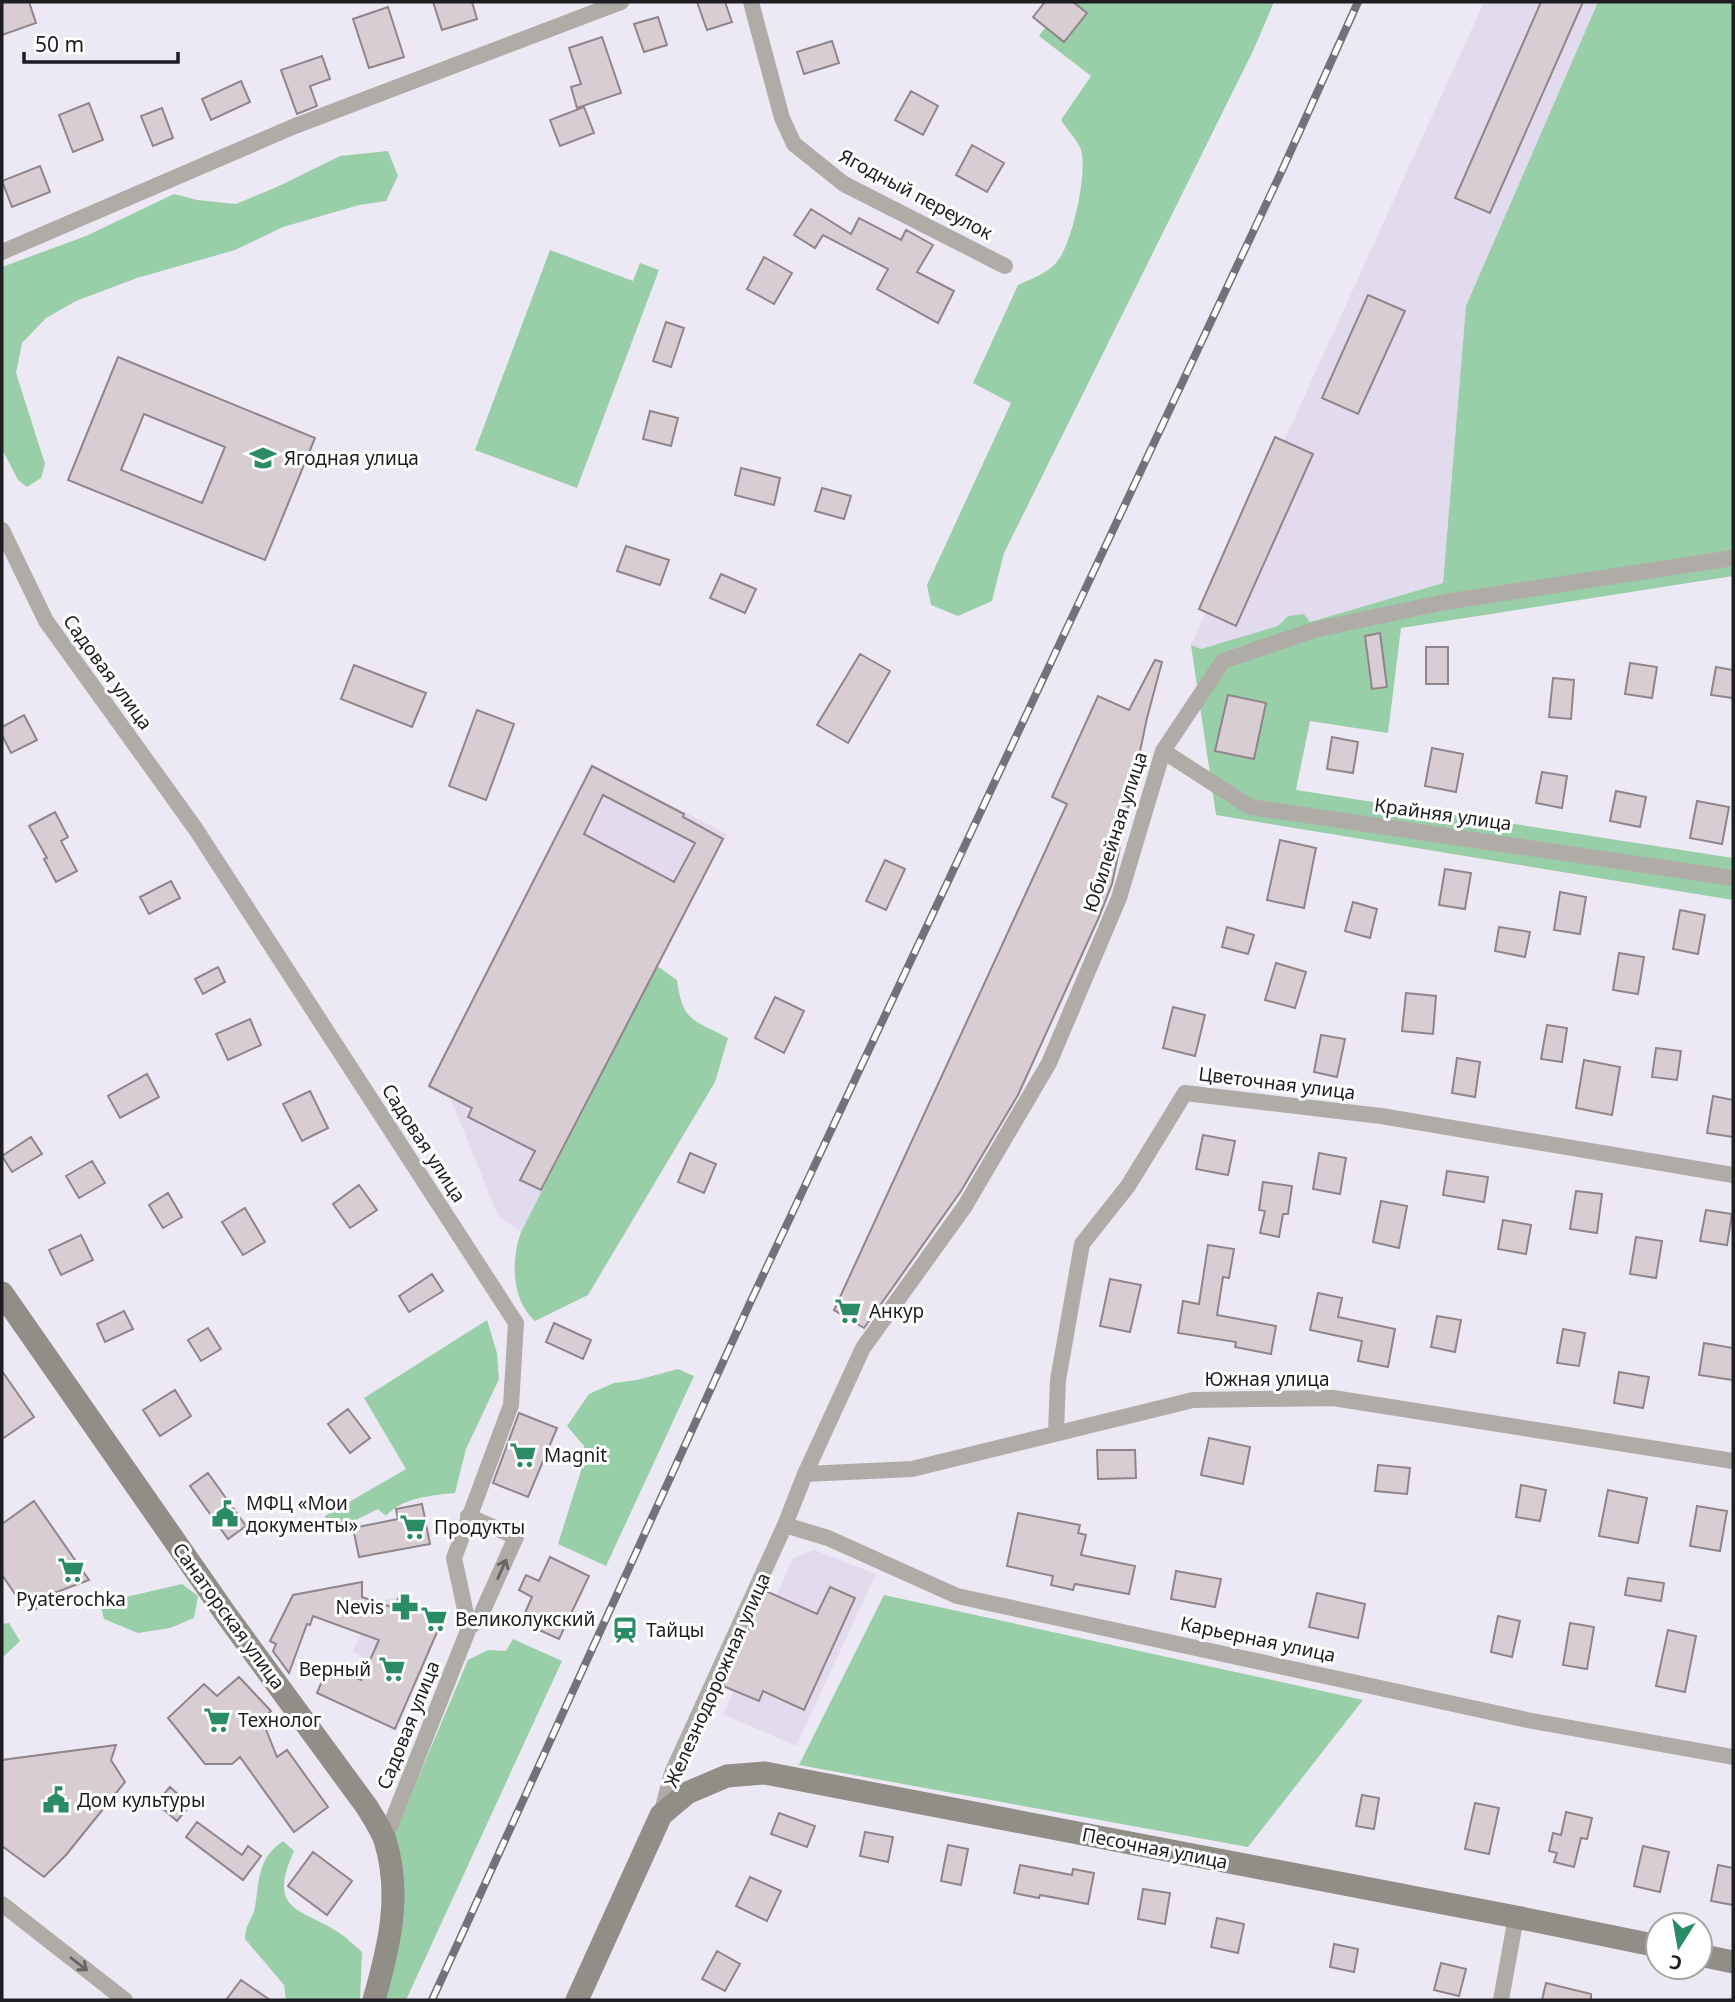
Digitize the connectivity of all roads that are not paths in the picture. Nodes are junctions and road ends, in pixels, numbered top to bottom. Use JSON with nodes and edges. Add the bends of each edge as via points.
{"nodes":[{"id":1,"x":621,"y":2,"type":"edge"},
{"id":2,"x":751,"y":2,"type":"edge"},
{"id":3,"x":2,"y":252,"type":"edge"},
{"id":4,"x":1005,"y":266,"type":"dead end"},
{"id":5,"x":2,"y":530,"type":"edge"},
{"id":6,"x":1733,"y":558,"type":"edge"},
{"id":7,"x":1163,"y":751,"type":"junction"},
{"id":8,"x":1733,"y":878,"type":"edge"},
{"id":9,"x":1733,"y":1175,"type":"edge"},
{"id":10,"x":2,"y":1293,"type":"edge"},
{"id":11,"x":1056,"y":1432,"type":"junction"},
{"id":12,"x":1733,"y":1461,"type":"edge"},
{"id":13,"x":805,"y":1474,"type":"junction"},
{"id":14,"x":468,"y":1516,"type":"junction"},
{"id":15,"x":785,"y":1525,"type":"junction"},
{"id":16,"x":469,"y":1628,"type":"junction"},
{"id":17,"x":1733,"y":1757,"type":"edge"},
{"id":18,"x":661,"y":1815,"type":"junction"},
{"id":19,"x":385,"y":1839,"type":"junction"},
{"id":20,"x":2,"y":1904,"type":"edge"},
{"id":21,"x":1516,"y":1917,"type":"junction"},
{"id":22,"x":1644,"y":1943,"type":"edge"},
{"id":23,"x":1714,"y":1958,"type":"edge"},
{"id":24,"x":1733,"y":1962,"type":"edge"},
{"id":25,"x":125,"y":2000,"type":"edge"},
{"id":26,"x":374,"y":2000,"type":"edge"},
{"id":27,"x":577,"y":2000,"type":"edge"},
{"id":28,"x":1501,"y":2000,"type":"edge"}],
"edges":[{"from":1,"to":3,"type":"street","via":[[295,126]]},
{"from":2,"to":4,"type":"street","name":"Ягодный переулок","via":[[782,118],[794,144],[845,184]]},
{"from":5,"to":14,"type":"street","name":"Садовая улица","via":[[46,621],[195,828],[516,1323],[511,1405]]},
{"from":6,"to":7,"type":"street","name":"Юбилейная улица","via":[[1445,602],[1314,630],[1223,661]]},
{"from":7,"to":8,"type":"street","name":"Крайняя улица","via":[[1250,807]]},
{"from":7,"to":13,"type":"street","name":"Юбилейная улица","via":[[1119,898],[1049,1063],[965,1206],[863,1348]]},
{"from":9,"to":11,"type":"street","name":"Цветочная улица","via":[[1381,1116],[1185,1093],[1128,1186],[1082,1244],[1058,1380]]},
{"from":10,"to":19,"type":"street","name":"Санаторская улица","via":[[367,1807]]},
{"from":11,"to":12,"type":"street","name":"Южная улица","via":[[1193,1400],[1333,1398]]},
{"from":11,"to":13,"type":"street","name":"Южная улица","via":[[912,1469]]},
{"from":13,"to":15,"type":"street","name":"Железнодорожная улица"},
{"from":14,"to":16,"type":"street","name":"Садовая улица","via":[[454,1558]]},
{"from":16,"to":14,"type":"street","one_way":true,"via":[[480,1616],[516,1537]]},
{"from":15,"to":17,"type":"street","name":"Карьерная улица","via":[[828,1538],[957,1596],[1527,1720]]},
{"from":15,"to":18,"type":"street","name":"Железнодорожная улица","via":[[671,1773]]},
{"from":16,"to":19,"type":"street","name":"Садовая улица"},
{"from":18,"to":21,"type":"street","name":"Песочная улица","via":[[687,1793],[727,1776],[765,1773]]},
{"from":18,"to":27,"type":"street","name":"Железнодорожная улица"},
{"from":19,"to":26,"type":"street","name":"Санаторская улица","via":[[394,1896],[390,1945]]},
{"from":20,"to":25,"type":"street","one_way":true},
{"from":21,"to":22,"type":"street","name":"Песочная улица"},
{"from":21,"to":28,"type":"street"},
{"from":23,"to":24,"type":"street"}]}
